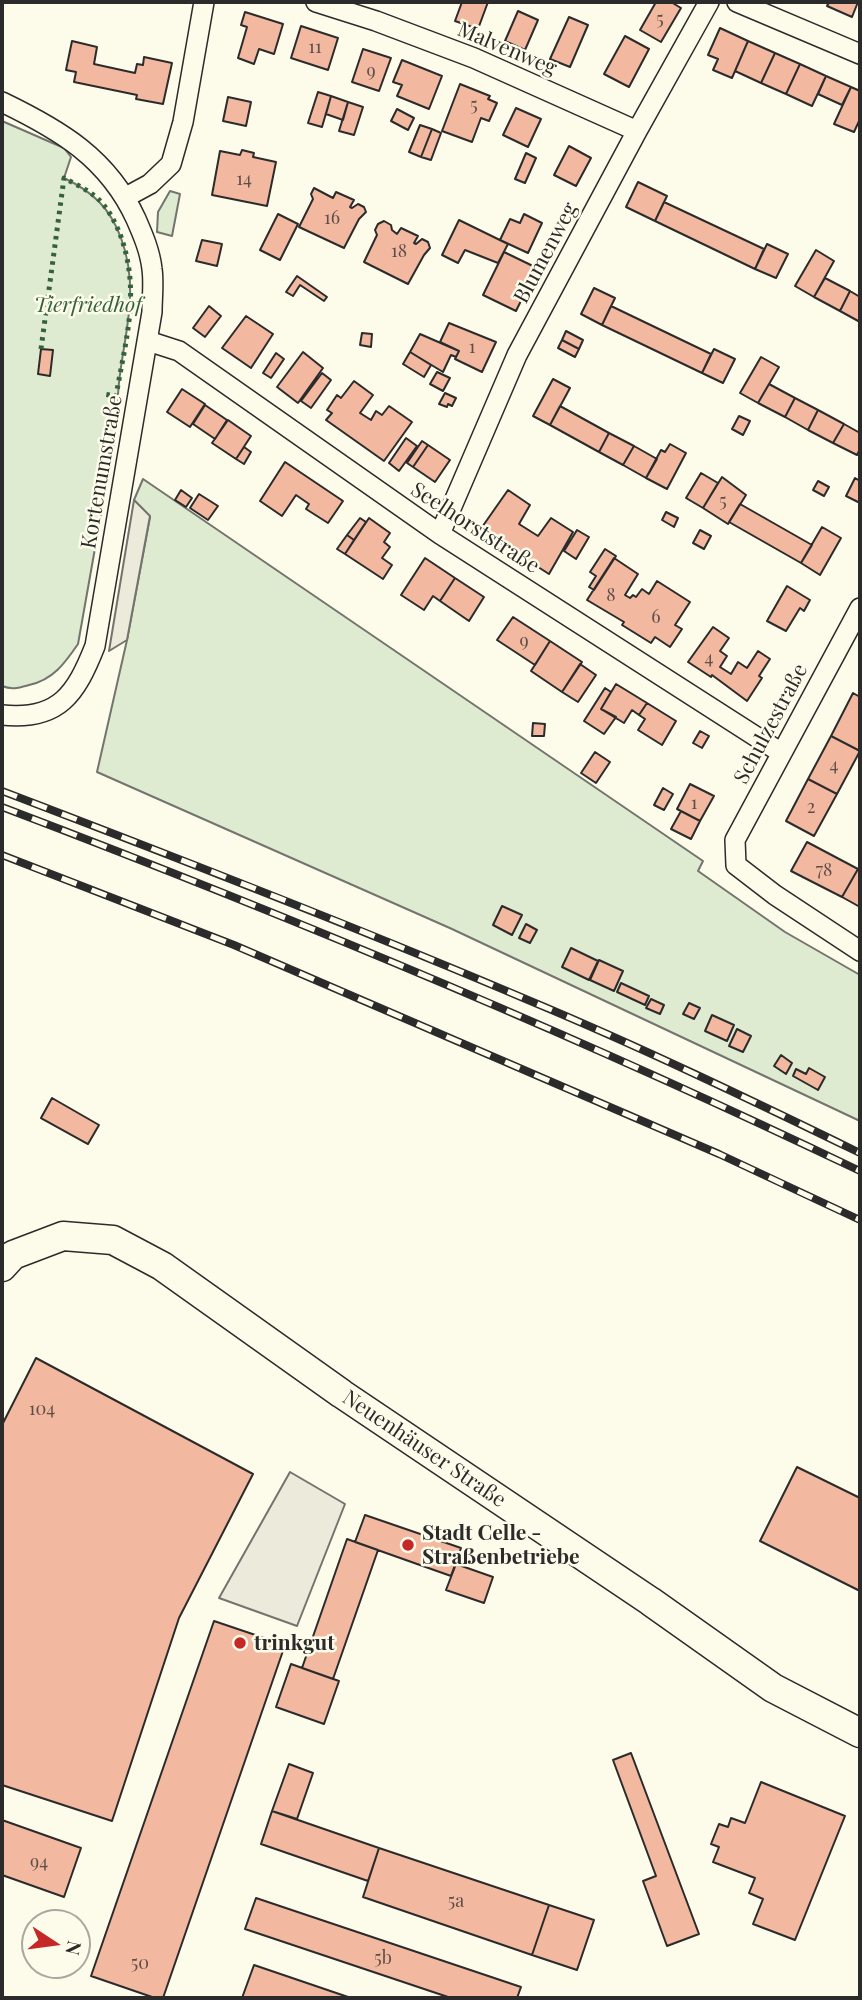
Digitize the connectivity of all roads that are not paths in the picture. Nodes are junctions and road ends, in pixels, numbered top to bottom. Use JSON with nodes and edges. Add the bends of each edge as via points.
{"nodes":[{"id":1,"x":204,"y":2,"type":"edge"},
{"id":2,"x":316,"y":2,"type":"edge"},
{"id":3,"x":709,"y":2,"type":"edge"},
{"id":4,"x":737,"y":2,"type":"edge"},
{"id":5,"x":860,"y":54,"type":"edge"},
{"id":6,"x":2,"y":102,"type":"edge"},
{"id":7,"x":637,"y":131,"type":"junction"},
{"id":8,"x":126,"y":197,"type":"junction"},
{"id":9,"x":148,"y":341,"type":"junction"},
{"id":10,"x":440,"y":534,"type":"junction"},
{"id":11,"x":860,"y":608,"type":"edge"},
{"id":12,"x":10,"y":716,"type":"edge"},
{"id":13,"x":780,"y":752,"type":"junction"},
{"id":14,"x":860,"y":951,"type":"edge"},
{"id":15,"x":5,"y":1255,"type":"edge"},
{"id":16,"x":860,"y":1733,"type":"edge"}],
"edges":[{"from":1,"to":8,"type":"street","via":[[171,164],[150,184]]},
{"from":2,"to":7,"type":"street","name":"Malvenweg","via":[[474,58]]},
{"from":3,"to":7,"type":"street","name":"Blumenweg"},
{"from":4,"to":5,"type":"street"},
{"from":6,"to":8,"type":"street","name":"Kortenumstraße","via":[[76,143]]},
{"from":7,"to":10,"type":"street","name":"Blumenweg","via":[[517,355]]},
{"from":8,"to":9,"type":"street","name":"Kortenumstraße","via":[[152,269]]},
{"from":9,"to":10,"type":"street","name":"Seelhorststraße","via":[[179,351]]},
{"from":9,"to":12,"type":"street","name":"Kortenumstraße","via":[[95,646],[82,679],[67,699],[36,714]]},
{"from":10,"to":13,"type":"street","name":"Seelhorststraße"},
{"from":11,"to":13,"type":"street","name":"Schulzestraße"},
{"from":13,"to":14,"type":"street","name":"Schulzestraße","via":[[735,840],[736,865]]},
{"from":15,"to":16,"type":"street","name":"Neuenhäuser Straße","via":[[63,1236],[113,1240],[162,1266],[773,1688]]}]}
